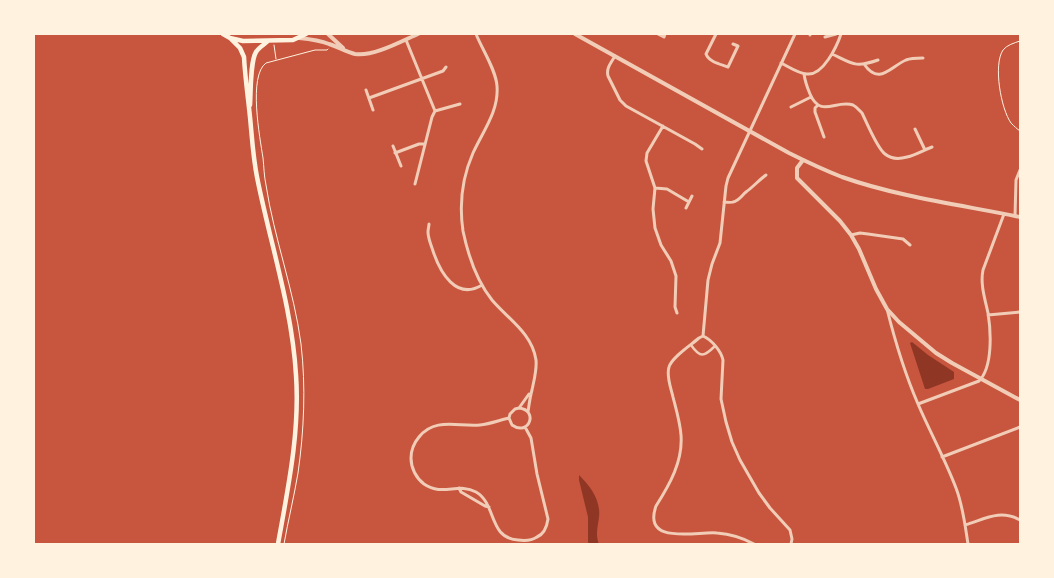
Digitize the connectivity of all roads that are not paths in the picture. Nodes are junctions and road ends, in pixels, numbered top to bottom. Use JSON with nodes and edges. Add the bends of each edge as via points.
{"nodes":[{"id":1,"x":223,"y":34,"type":"edge"},
{"id":2,"x":306,"y":34,"type":"edge"},
{"id":3,"x":328,"y":34,"type":"edge"},
{"id":4,"x":418,"y":34,"type":"edge"},
{"id":5,"x":476,"y":34,"type":"edge"},
{"id":6,"x":575,"y":34,"type":"edge"},
{"id":7,"x":658,"y":34,"type":"edge"},
{"id":8,"x":665,"y":34,"type":"edge"},
{"id":9,"x":716,"y":34,"type":"edge"},
{"id":10,"x":795,"y":34,"type":"edge"},
{"id":11,"x":836,"y":34,"type":"edge"},
{"id":12,"x":841,"y":34,"type":"edge"},
{"id":13,"x":825,"y":37,"type":"dead end"},
{"id":14,"x":230,"y":38,"type":"junction"},
{"id":15,"x":299,"y":38,"type":"junction"},
{"id":16,"x":406,"y":40,"type":"junction"},
{"id":17,"x":271,"y":41,"type":"junction"},
{"id":18,"x":733,"y":44,"type":"dead end"},
{"id":19,"x":347,"y":50,"type":"junction"},
{"id":20,"x":832,"y":54,"type":"junction"},
{"id":21,"x":615,"y":56,"type":"junction"},
{"id":22,"x":923,"y":58,"type":"dead end"},
{"id":23,"x":878,"y":60,"type":"dead end"},
{"id":24,"x":782,"y":63,"type":"junction"},
{"id":25,"x":864,"y":64,"type":"junction"},
{"id":26,"x":446,"y":67,"type":"dead end"},
{"id":27,"x":804,"y":74,"type":"junction"},
{"id":28,"x":421,"y":78,"type":"junction"},
{"id":29,"x":366,"y":90,"type":"dead end"},
{"id":30,"x":811,"y":97,"type":"junction"},
{"id":31,"x":369,"y":98,"type":"junction"},
{"id":32,"x":460,"y":104,"type":"dead end"},
{"id":33,"x":818,"y":105,"type":"junction"},
{"id":34,"x":791,"y":107,"type":"dead end"},
{"id":35,"x":373,"y":110,"type":"dead end"},
{"id":36,"x":435,"y":111,"type":"junction"},
{"id":37,"x":250,"y":116,"type":"junction"},
{"id":38,"x":662,"y":126,"type":"junction"},
{"id":39,"x":915,"y":128,"type":"dead end"},
{"id":40,"x":749,"y":131,"type":"junction"},
{"id":41,"x":824,"y":137,"type":"dead end"},
{"id":42,"x":425,"y":144,"type":"junction"},
{"id":43,"x":393,"y":146,"type":"dead end"},
{"id":44,"x":932,"y":147,"type":"dead end"},
{"id":45,"x":702,"y":149,"type":"dead end"},
{"id":46,"x":925,"y":150,"type":"junction"},
{"id":47,"x":395,"y":153,"type":"junction"},
{"id":48,"x":802,"y":160,"type":"junction"},
{"id":49,"x":401,"y":166,"type":"dead end"},
{"id":50,"x":1020,"y":172,"type":"edge"},
{"id":51,"x":766,"y":175,"type":"dead end"},
{"id":52,"x":415,"y":184,"type":"dead end"},
{"id":53,"x":655,"y":188,"type":"junction"},
{"id":54,"x":692,"y":196,"type":"dead end"},
{"id":55,"x":689,"y":202,"type":"junction"},
{"id":56,"x":724,"y":202,"type":"junction"},
{"id":57,"x":686,"y":208,"type":"dead end"},
{"id":58,"x":1004,"y":214,"type":"junction"},
{"id":59,"x":1018,"y":217,"type":"edge"},
{"id":60,"x":429,"y":224,"type":"dead end"},
{"id":61,"x":851,"y":235,"type":"junction"},
{"id":62,"x":910,"y":244,"type":"dead end"},
{"id":63,"x":482,"y":285,"type":"junction"},
{"id":64,"x":887,"y":309,"type":"junction"},
{"id":65,"x":1020,"y":312,"type":"edge"},
{"id":66,"x":677,"y":313,"type":"dead end"},
{"id":67,"x":988,"y":315,"type":"junction"},
{"id":68,"x":703,"y":336,"type":"junction"},
{"id":69,"x":691,"y":345,"type":"junction"},
{"id":70,"x":715,"y":346,"type":"junction"},
{"id":71,"x":981,"y":378,"type":"junction"},
{"id":72,"x":531,"y":391,"type":"junction"},
{"id":73,"x":1020,"y":400,"type":"edge"},
{"id":74,"x":918,"y":404,"type":"junction"},
{"id":75,"x":519,"y":408,"type":"junction"},
{"id":76,"x":528,"y":412,"type":"junction"},
{"id":77,"x":509,"y":418,"type":"junction"},
{"id":78,"x":525,"y":427,"type":"junction"},
{"id":79,"x":1020,"y":427,"type":"edge"},
{"id":80,"x":942,"y":457,"type":"junction"},
{"id":81,"x":459,"y":488,"type":"junction"},
{"id":82,"x":489,"y":507,"type":"junction"},
{"id":83,"x":1020,"y":520,"type":"edge"},
{"id":84,"x":965,"y":525,"type":"junction"},
{"id":85,"x":278,"y":544,"type":"edge"},
{"id":86,"x":754,"y":544,"type":"edge"},
{"id":87,"x":791,"y":544,"type":"edge"},
{"id":88,"x":968,"y":544,"type":"edge"}],
"edges":[{"from":1,"to":14,"type":"main road"},
{"from":2,"to":15,"type":"main road"},
{"from":3,"to":19,"type":"street"},
{"from":4,"to":16,"type":"street"},
{"from":5,"to":63,"type":"street","via":[[495,75],[497,87],[495,107],[468,165],[461,200],[467,245]]},
{"from":6,"to":21,"type":"street"},
{"from":7,"to":8,"type":"street"},
{"from":9,"to":18,"type":"street","via":[[706,54],[710,60],[728,68],[738,46]]},
{"from":10,"to":24,"type":"street"},
{"from":11,"to":13,"type":"street"},
{"from":12,"to":20,"type":"street"},
{"from":14,"to":17,"type":"main road"},
{"from":14,"to":37,"type":"main road","via":[[244,56]]},
{"from":15,"to":17,"type":"main road"},
{"from":15,"to":19,"type":"street"},
{"from":16,"to":19,"type":"street","via":[[364,54]]},
{"from":16,"to":28,"type":"street"},
{"from":17,"to":37,"type":"main road","via":[[254,54]]},
{"from":20,"to":25,"type":"street","via":[[853,64]]},
{"from":20,"to":27,"type":"street","via":[[816,72]]},
{"from":21,"to":38,"type":"street","via":[[607,72],[620,100]]},
{"from":21,"to":40,"type":"street"},
{"from":22,"to":25,"type":"street","via":[[908,59],[882,74],[871,73]]},
{"from":23,"to":25,"type":"street"},
{"from":24,"to":27,"type":"street"},
{"from":24,"to":40,"type":"street"},
{"from":26,"to":28,"type":"street"},
{"from":27,"to":30,"type":"street"},
{"from":28,"to":31,"type":"street"},
{"from":28,"to":36,"type":"street"},
{"from":29,"to":31,"type":"street"},
{"from":30,"to":33,"type":"street"},
{"from":30,"to":34,"type":"street"},
{"from":31,"to":35,"type":"street"},
{"from":32,"to":36,"type":"street"},
{"from":33,"to":41,"type":"street","via":[[815,112]]},
{"from":33,"to":46,"type":"street","via":[[829,108],[853,105],[862,113],[880,149],[891,157],[906,158]]},
{"from":36,"to":42,"type":"street"},
{"from":37,"to":85,"type":"main road","via":[[256,175],[289,315],[297,376],[295,442]]},
{"from":38,"to":45,"type":"street"},
{"from":38,"to":53,"type":"street","via":[[646,157]]},
{"from":39,"to":46,"type":"street"},
{"from":40,"to":48,"type":"street"},
{"from":40,"to":56,"type":"street","via":[[728,178]]},
{"from":42,"to":47,"type":"street"},
{"from":42,"to":52,"type":"street"},
{"from":43,"to":47,"type":"street"},
{"from":44,"to":46,"type":"street"},
{"from":47,"to":49,"type":"street"},
{"from":48,"to":58,"type":"street","via":[[892,192]]},
{"from":48,"to":61,"type":"street","via":[[796,178]]},
{"from":50,"to":59,"type":"street","via":[[1016,180]]},
{"from":51,"to":56,"type":"street","via":[[738,201]]},
{"from":53,"to":55,"type":"street","via":[[667,189]]},
{"from":53,"to":66,"type":"street","via":[[655,228],[674,268]]},
{"from":54,"to":55,"type":"street"},
{"from":55,"to":57,"type":"street"},
{"from":56,"to":68,"type":"street","via":[[720,243],[708,280]]},
{"from":58,"to":59,"type":"street"},
{"from":58,"to":67,"type":"street","via":[[981,278]]},
{"from":60,"to":63,"type":"street","via":[[431,245],[447,279],[465,290]]},
{"from":61,"to":62,"type":"street","via":[[868,234]]},
{"from":61,"to":64,"type":"street"},
{"from":63,"to":72,"type":"street","via":[[529,340],[536,366]]},
{"from":64,"to":71,"type":"street","via":[[936,353]]},
{"from":64,"to":74,"type":"street"},
{"from":65,"to":67,"type":"street"},
{"from":67,"to":71,"type":"street","via":[[989,353]]},
{"from":68,"to":69,"type":"street"},
{"from":68,"to":70,"type":"street"},
{"from":69,"to":70,"type":"street","via":[[704,355]]},
{"from":69,"to":86,"type":"street","via":[[668,367],[681,445],[673,476],[656,506],[655,523],[668,534],[724,533]]},
{"from":70,"to":87,"type":"street","via":[[724,360],[721,399],[732,442],[760,494],[790,530]]},
{"from":71,"to":73,"type":"street"},
{"from":71,"to":74,"type":"street"},
{"from":72,"to":75,"type":"street"},
{"from":72,"to":76,"type":"street"},
{"from":74,"to":80,"type":"street"},
{"from":75,"to":76,"type":"street"},
{"from":75,"to":77,"type":"street","via":[[512,411]]},
{"from":76,"to":78,"type":"street","via":[[530,422]]},
{"from":77,"to":78,"type":"street","via":[[515,427]]},
{"from":77,"to":81,"type":"street","via":[[478,425],[436,425],[424,431],[416,441],[411,459],[421,482],[436,490]]},
{"from":78,"to":82,"type":"street","via":[[531,438],[547,525],[534,539],[510,539],[497,528]]},
{"from":79,"to":80,"type":"street"},
{"from":80,"to":84,"type":"street","via":[[957,490]]},
{"from":81,"to":82,"type":"street"},
{"from":81,"to":82,"type":"street","via":[[480,494]]},
{"from":83,"to":84,"type":"street","via":[[1004,514]]},
{"from":84,"to":88,"type":"street"}]}
